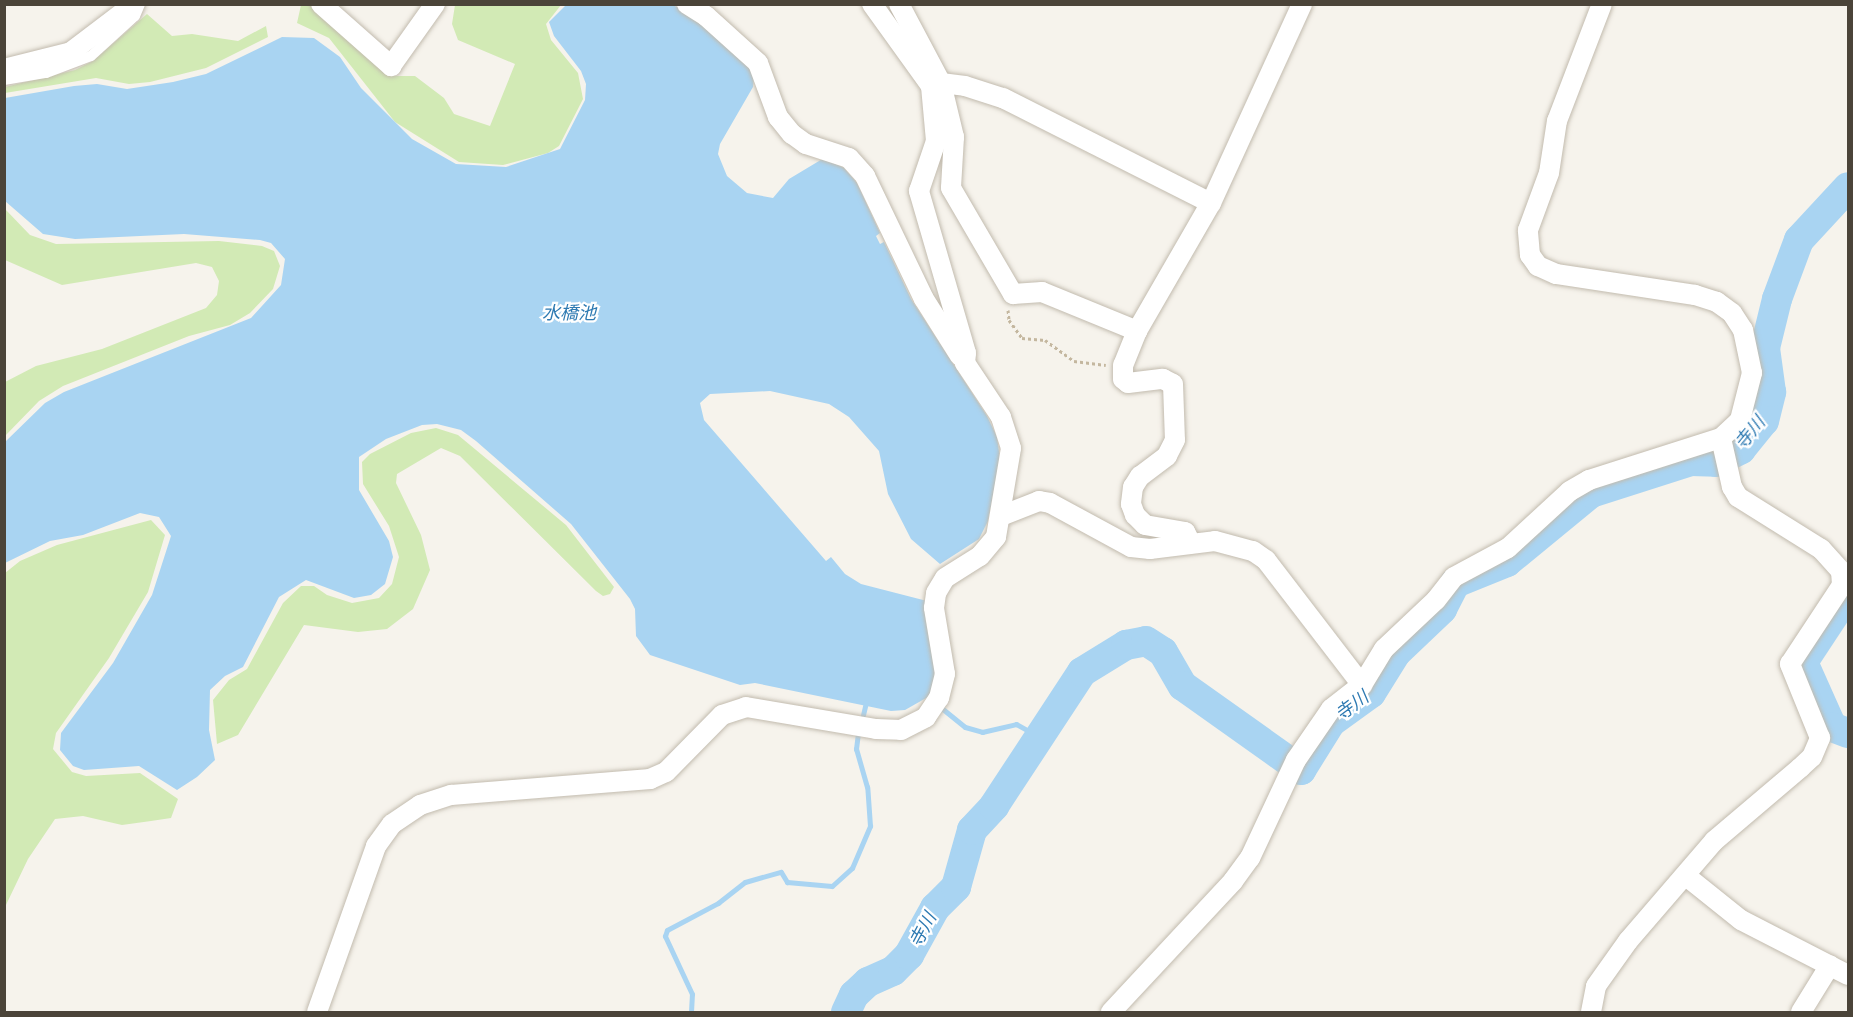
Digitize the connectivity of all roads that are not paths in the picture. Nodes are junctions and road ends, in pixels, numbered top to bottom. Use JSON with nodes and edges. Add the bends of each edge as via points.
{"nodes":[{"id":1,"x":134,"y":4,"type":"edge"},
{"id":2,"x":140,"y":4,"type":"edge"},
{"id":3,"x":321,"y":4,"type":"edge"},
{"id":4,"x":435,"y":4,"type":"edge"},
{"id":5,"x":687,"y":4,"type":"edge"},
{"id":6,"x":872,"y":4,"type":"edge"},
{"id":7,"x":899,"y":4,"type":"edge"},
{"id":8,"x":1302,"y":4,"type":"edge"},
{"id":9,"x":1602,"y":4,"type":"edge"},
{"id":10,"x":4,"y":69,"type":"edge"},
{"id":11,"x":4,"y":80,"type":"edge"},
{"id":12,"x":936,"y":85,"type":"junction"},
{"id":13,"x":1211,"y":204,"type":"junction"},
{"id":14,"x":1137,"y":331,"type":"junction"},
{"id":15,"x":965,"y":363,"type":"junction"},
{"id":16,"x":1725,"y":450,"type":"junction"},
{"id":17,"x":1001,"y":516,"type":"junction"},
{"id":18,"x":1191,"y":543,"type":"junction"},
{"id":19,"x":1846,"y":589,"type":"edge"},
{"id":20,"x":1362,"y":685,"type":"junction"},
{"id":21,"x":1686,"y":876,"type":"junction"},
{"id":22,"x":1830,"y":965,"type":"junction"},
{"id":23,"x":1848,"y":975,"type":"edge"},
{"id":24,"x":317,"y":1012,"type":"edge"},
{"id":25,"x":1111,"y":1012,"type":"edge"},
{"id":26,"x":1591,"y":1012,"type":"edge"},
{"id":27,"x":1801,"y":1012,"type":"edge"}],
"edges":[{"from":1,"to":10,"type":"street","via":[[71,52]]},
{"from":2,"to":11,"type":"lane","via":[[135,16],[91,56],[46,73]]},
{"from":3,"to":4,"type":"street","via":[[391,66]]},
{"from":5,"to":15,"type":"street","via":[[754,57],[778,117],[792,134],[806,144],[849,158],[865,176],[924,299]]},
{"from":6,"to":12,"type":"street"},
{"from":7,"to":12,"type":"street"},
{"from":8,"to":13,"type":"street"},
{"from":9,"to":16,"type":"street","via":[[1557,121],[1549,173],[1528,230],[1527,245],[1538,266],[1556,274],[1695,295],[1717,302],[1732,313],[1743,330],[1752,373],[1740,420]]},
{"from":12,"to":13,"type":"street","via":[[965,86],[1003,98]]},
{"from":12,"to":14,"type":"street","via":[[954,137],[951,188],[1013,294],[1042,292]]},
{"from":12,"to":15,"type":"street","via":[[936,141],[918,191],[966,353]]},
{"from":13,"to":14,"type":"street"},
{"from":14,"to":18,"type":"street","via":[[1123,365],[1124,379],[1128,383],[1163,379],[1173,384],[1174,448],[1140,476],[1133,487],[1135,515],[1145,525],[1185,532]]},
{"from":15,"to":17,"type":"street","via":[[1007,431],[1011,448]]},
{"from":16,"to":19,"type":"street","via":[[1738,497],[1835,561]]},
{"from":16,"to":20,"type":"street","via":[[1606,474],[1570,491],[1508,548],[1454,577],[1436,600],[1384,649]]},
{"from":17,"to":18,"type":"street","via":[[1039,501],[1050,503],[1131,547]]},
{"from":17,"to":24,"type":"street","via":[[989,548],[945,578],[936,594],[934,608],[945,674],[926,717],[901,729],[746,707],[722,715],[679,760],[650,779],[451,795],[420,805],[392,824],[370,859]]},
{"from":18,"to":20,"type":"street","via":[[1231,543],[1266,560]]},
{"from":19,"to":21,"type":"street","via":[[1790,664],[1819,731],[1812,757],[1728,826]]},
{"from":20,"to":25,"type":"street","via":[[1331,710],[1294,765],[1250,858]]},
{"from":21,"to":22,"type":"street","via":[[1741,920]]},
{"from":21,"to":26,"type":"street","via":[[1628,941],[1596,986]]},
{"from":22,"to":23,"type":"street"},
{"from":22,"to":27,"type":"street"}]}
